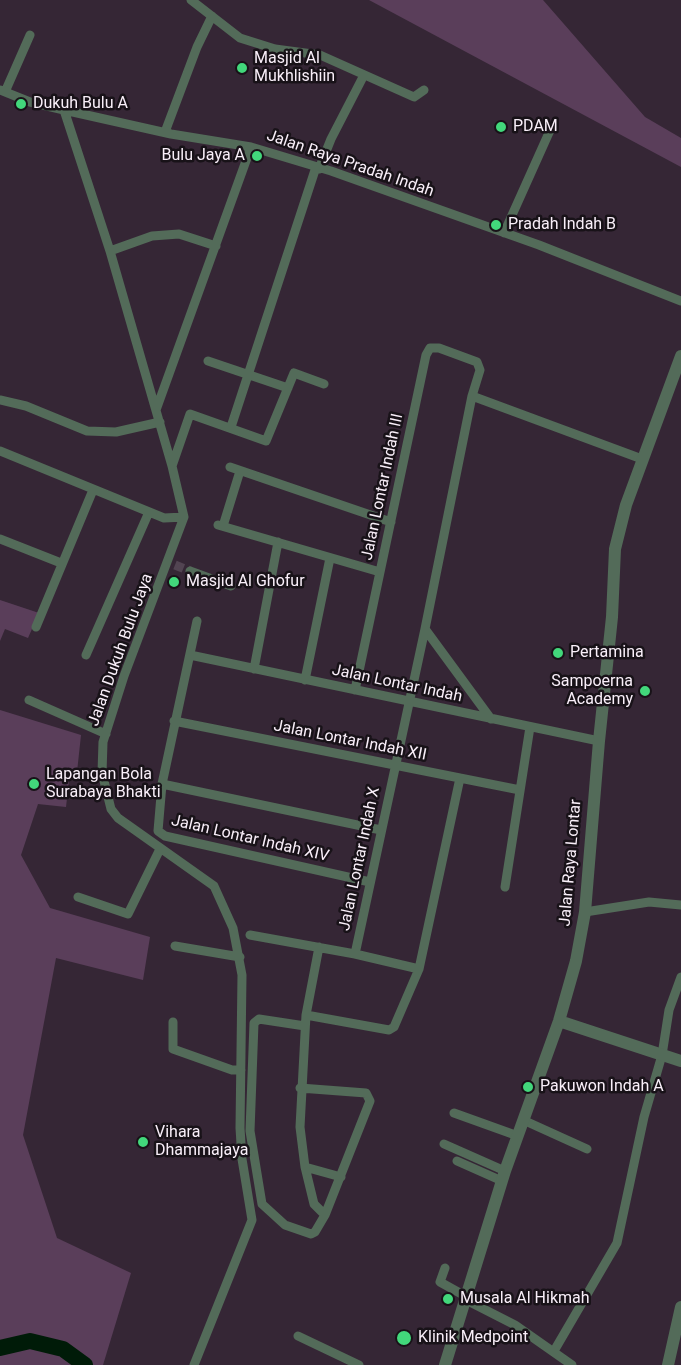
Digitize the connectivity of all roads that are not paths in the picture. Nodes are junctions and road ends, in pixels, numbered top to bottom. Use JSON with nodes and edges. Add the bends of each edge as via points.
{"nodes":[{"id":1,"x":191,"y":0,"type":"edge"},
{"id":2,"x":212,"y":16,"type":"junction"},
{"id":3,"x":30,"y":35,"type":"dead end"},
{"id":4,"x":364,"y":75,"type":"junction"},
{"id":5,"x":424,"y":90,"type":"dead end"},
{"id":6,"x":2,"y":91,"type":"edge"},
{"id":7,"x":64,"y":110,"type":"junction"},
{"id":8,"x":552,"y":126,"type":"dead end"},
{"id":9,"x":165,"y":132,"type":"junction"},
{"id":10,"x":251,"y":147,"type":"junction"},
{"id":11,"x":318,"y":168,"type":"junction"},
{"id":12,"x":504,"y":233,"type":"junction"},
{"id":13,"x":216,"y":246,"type":"junction"},
{"id":14,"x":110,"y":251,"type":"junction"},
{"id":15,"x":681,"y":301,"type":"edge"},
{"id":16,"x":681,"y":356,"type":"edge"},
{"id":17,"x":208,"y":361,"type":"dead end"},
{"id":18,"x":480,"y":370,"type":"joint"},
{"id":19,"x":248,"y":375,"type":"junction"},
{"id":20,"x":324,"y":384,"type":"dead end"},
{"id":21,"x":288,"y":388,"type":"junction"},
{"id":22,"x":472,"y":396,"type":"junction"},
{"id":23,"x":0,"y":400,"type":"edge"},
{"id":24,"x":156,"y":410,"type":"junction"},
{"id":25,"x":160,"y":423,"type":"junction"},
{"id":26,"x":231,"y":427,"type":"junction"},
{"id":27,"x":0,"y":451,"type":"edge"},
{"id":28,"x":642,"y":459,"type":"junction"},
{"id":29,"x":172,"y":466,"type":"junction"},
{"id":30,"x":230,"y":467,"type":"dead end"},
{"id":31,"x":240,"y":471,"type":"junction"},
{"id":32,"x":93,"y":490,"type":"junction"},
{"id":33,"x":149,"y":512,"type":"junction"},
{"id":34,"x":184,"y":517,"type":"junction"},
{"id":35,"x":391,"y":522,"type":"junction"},
{"id":36,"x":0,"y":539,"type":"edge"},
{"id":37,"x":278,"y":542,"type":"junction"},
{"id":38,"x":330,"y":558,"type":"junction"},
{"id":39,"x":61,"y":562,"type":"junction"},
{"id":40,"x":190,"y":571,"type":"tunnel mouth"},
{"id":41,"x":380,"y":572,"type":"junction"},
{"id":42,"x":231,"y":586,"type":"dead end"},
{"id":43,"x":197,"y":621,"type":"dead end"},
{"id":44,"x":36,"y":627,"type":"dead end"},
{"id":45,"x":425,"y":630,"type":"junction"},
{"id":46,"x":86,"y":655,"type":"dead end"},
{"id":47,"x":190,"y":656,"type":"junction"},
{"id":48,"x":254,"y":669,"type":"junction"},
{"id":49,"x":305,"y":680,"type":"junction"},
{"id":50,"x":355,"y":690,"type":"junction"},
{"id":51,"x":29,"y":700,"type":"dead end"},
{"id":52,"x":408,"y":702,"type":"junction"},
{"id":53,"x":491,"y":719,"type":"junction"},
{"id":54,"x":174,"y":721,"type":"junction"},
{"id":55,"x":530,"y":727,"type":"junction"},
{"id":56,"x":106,"y":734,"type":"junction"},
{"id":57,"x":598,"y":741,"type":"junction"},
{"id":58,"x":395,"y":765,"type":"junction"},
{"id":59,"x":460,"y":778,"type":"junction"},
{"id":60,"x":162,"y":784,"type":"junction"},
{"id":61,"x":520,"y":790,"type":"junction"},
{"id":62,"x":381,"y":830,"type":"junction"},
{"id":63,"x":160,"y":849,"type":"junction"},
{"id":64,"x":370,"y":882,"type":"junction"},
{"id":65,"x":505,"y":887,"type":"dead end"},
{"id":66,"x":78,"y":897,"type":"dead end"},
{"id":67,"x":681,"y":905,"type":"edge"},
{"id":68,"x":585,"y":912,"type":"junction"},
{"id":69,"x":250,"y":935,"type":"dead end"},
{"id":70,"x":175,"y":946,"type":"dead end"},
{"id":71,"x":319,"y":947,"type":"junction"},
{"id":72,"x":355,"y":954,"type":"junction"},
{"id":73,"x":240,"y":957,"type":"junction"},
{"id":74,"x":418,"y":969,"type":"junction"},
{"id":75,"x":681,"y":977,"type":"edge"},
{"id":76,"x":306,"y":1015,"type":"junction"},
{"id":77,"x":560,"y":1017,"type":"junction"},
{"id":78,"x":173,"y":1022,"type":"dead end"},
{"id":79,"x":305,"y":1026,"type":"junction"},
{"id":80,"x":662,"y":1052,"type":"junction"},
{"id":81,"x":681,"y":1054,"type":"edge"},
{"id":82,"x":681,"y":1061,"type":"edge"},
{"id":83,"x":242,"y":1070,"type":"junction"},
{"id":84,"x":300,"y":1088,"type":"junction"},
{"id":85,"x":454,"y":1113,"type":"dead end"},
{"id":86,"x":523,"y":1120,"type":"junction"},
{"id":87,"x":515,"y":1135,"type":"junction"},
{"id":88,"x":444,"y":1144,"type":"dead end"},
{"id":89,"x":587,"y":1149,"type":"dead end"},
{"id":90,"x":457,"y":1161,"type":"dead end"},
{"id":91,"x":305,"y":1167,"type":"junction"},
{"id":92,"x":503,"y":1176,"type":"junction"},
{"id":93,"x":341,"y":1177,"type":"junction"},
{"id":94,"x":325,"y":1215,"type":"junction"},
{"id":95,"x":445,"y":1268,"type":"dead end"},
{"id":96,"x":466,"y":1298,"type":"junction"},
{"id":97,"x":681,"y":1307,"type":"edge"},
{"id":98,"x":298,"y":1335,"type":"dead end"},
{"id":99,"x":554,"y":1350,"type":"junction"},
{"id":100,"x":194,"y":1365,"type":"edge"},
{"id":101,"x":359,"y":1365,"type":"edge"},
{"id":102,"x":445,"y":1365,"type":"edge"},
{"id":103,"x":572,"y":1365,"type":"edge"},
{"id":104,"x":668,"y":1365,"type":"edge"}],
"edges":[{"from":1,"to":2,"type":"street"},
{"from":2,"to":4,"type":"street","via":[[240,38],[275,49],[320,55]]},
{"from":2,"to":9,"type":"street"},
{"from":3,"to":6,"type":"street"},
{"from":4,"to":5,"type":"street","via":[[414,97]]},
{"from":4,"to":11,"type":"street"},
{"from":6,"to":7,"type":"street","name":"Jalan Raya Pradah Indah"},
{"from":7,"to":9,"type":"street","name":"Jalan Raya Pradah Indah"},
{"from":7,"to":14,"type":"street"},
{"from":8,"to":12,"type":"street"},
{"from":9,"to":10,"type":"street","name":"Jalan Raya Pradah Indah"},
{"from":10,"to":11,"type":"street","name":"Jalan Raya Pradah Indah"},
{"from":10,"to":13,"type":"street"},
{"from":11,"to":12,"type":"street","name":"Jalan Raya Pradah Indah"},
{"from":11,"to":19,"type":"street"},
{"from":12,"to":15,"type":"street","name":"Jalan Raya Pradah Indah"},
{"from":13,"to":14,"type":"street","via":[[185,235],[168,234]]},
{"from":13,"to":24,"type":"street"},
{"from":14,"to":24,"type":"street"},
{"from":16,"to":28,"type":"street","name":"Jalan Raya Lontar"},
{"from":17,"to":19,"type":"street"},
{"from":18,"to":22,"type":"street","name":"Jalan Lontar Indah X"},
{"from":18,"to":35,"type":"street","name":"Jalan Lontar Indah III","via":[[477,362],[430,348]]},
{"from":19,"to":21,"type":"street"},
{"from":19,"to":26,"type":"street"},
{"from":20,"to":21,"type":"street","via":[[294,373]]},
{"from":21,"to":26,"type":"street","via":[[266,441]]},
{"from":22,"to":28,"type":"street"},
{"from":22,"to":45,"type":"street","name":"Jalan Lontar Indah X"},
{"from":23,"to":25,"type":"street","via":[[26,406],[87,431],[116,432]]},
{"from":24,"to":25,"type":"street"},
{"from":25,"to":29,"type":"street"},
{"from":26,"to":29,"type":"street","via":[[190,414]]},
{"from":27,"to":32,"type":"street"},
{"from":28,"to":57,"type":"street","name":"Jalan Raya Lontar","via":[[615,549],[612,617]]},
{"from":29,"to":34,"type":"street"},
{"from":30,"to":31,"type":"street"},
{"from":31,"to":35,"type":"street"},
{"from":31,"to":37,"type":"street","via":[[220,526]]},
{"from":32,"to":33,"type":"street"},
{"from":32,"to":39,"type":"street"},
{"from":33,"to":34,"type":"street","via":[[170,520]]},
{"from":33,"to":46,"type":"street"},
{"from":34,"to":56,"type":"street","name":"Jalan Dukuh Bulu Jaya","via":[[172,564],[124,676]]},
{"from":35,"to":41,"type":"street","name":"Jalan Lontar Indah III"},
{"from":36,"to":39,"type":"street"},
{"from":37,"to":38,"type":"street"},
{"from":37,"to":48,"type":"street"},
{"from":38,"to":41,"type":"street"},
{"from":38,"to":49,"type":"street"},
{"from":39,"to":44,"type":"street"},
{"from":40,"to":42,"type":"street"},
{"from":41,"to":50,"type":"street","name":"Jalan Lontar Indah III"},
{"from":43,"to":47,"type":"street","name":"Jalan Lontar Indah XIV"},
{"from":45,"to":52,"type":"street","name":"Jalan Lontar Indah X"},
{"from":45,"to":53,"type":"street"},
{"from":47,"to":48,"type":"street","name":"Jalan Lontar Indah"},
{"from":47,"to":54,"type":"street","name":"Jalan Lontar Indah XIV"},
{"from":48,"to":49,"type":"street","name":"Jalan Lontar Indah"},
{"from":49,"to":50,"type":"street","name":"Jalan Lontar Indah"},
{"from":50,"to":52,"type":"street","name":"Jalan Lontar Indah"},
{"from":51,"to":56,"type":"street"},
{"from":52,"to":53,"type":"street","name":"Jalan Lontar Indah"},
{"from":52,"to":58,"type":"street","name":"Jalan Lontar Indah X"},
{"from":53,"to":55,"type":"street","name":"Jalan Lontar Indah"},
{"from":54,"to":58,"type":"street","name":"Jalan Lontar Indah XII"},
{"from":54,"to":60,"type":"street","name":"Jalan Lontar Indah XIV"},
{"from":55,"to":57,"type":"street","name":"Jalan Lontar Indah"},
{"from":55,"to":61,"type":"street"},
{"from":56,"to":63,"type":"street","name":"Jalan Dukuh Bulu Jaya","via":[[102,773],[111,809]]},
{"from":57,"to":68,"type":"street","name":"Jalan Raya Lontar"},
{"from":58,"to":59,"type":"street","name":"Jalan Lontar Indah XII"},
{"from":58,"to":62,"type":"street","name":"Jalan Lontar Indah X"},
{"from":59,"to":61,"type":"street","name":"Jalan Lontar Indah XII"},
{"from":59,"to":74,"type":"street"},
{"from":60,"to":62,"type":"street"},
{"from":60,"to":64,"type":"street","name":"Jalan Lontar Indah XIV","via":[[157,828],[165,836]]},
{"from":61,"to":65,"type":"street"},
{"from":62,"to":64,"type":"street","name":"Jalan Lontar Indah X"},
{"from":63,"to":66,"type":"street","via":[[128,914]]},
{"from":63,"to":73,"type":"street","name":"Jalan Dukuh Bulu Jaya","via":[[214,886],[233,928]]},
{"from":64,"to":72,"type":"street","name":"Jalan Lontar Indah X"},
{"from":67,"to":68,"type":"street","via":[[649,902]]},
{"from":68,"to":77,"type":"street","name":"Jalan Raya Lontar"},
{"from":69,"to":71,"type":"street","name":"Jalan Lontar Indah X"},
{"from":70,"to":73,"type":"street"},
{"from":71,"to":72,"type":"street","name":"Jalan Lontar Indah X"},
{"from":71,"to":76,"type":"street"},
{"from":72,"to":74,"type":"street"},
{"from":73,"to":83,"type":"street","name":"Jalan Dukuh Bulu Jaya"},
{"from":74,"to":76,"type":"street","via":[[392,1029]]},
{"from":75,"to":80,"type":"street","via":[[669,1010]]},
{"from":76,"to":79,"type":"street"},
{"from":77,"to":80,"type":"street"},
{"from":77,"to":86,"type":"street","name":"Jalan Raya Lontar"},
{"from":78,"to":83,"type":"street","via":[[173,1049],[231,1070]]},
{"from":79,"to":84,"type":"street"},
{"from":79,"to":94,"type":"street","via":[[259,1019],[254,1023],[250,1131],[257,1182],[266,1210],[285,1226],[311,1234]]},
{"from":80,"to":81,"type":"street"},
{"from":80,"to":82,"type":"street"},
{"from":80,"to":99,"type":"street","via":[[617,1243]]},
{"from":83,"to":100,"type":"street","name":"Jalan Dukuh Bulu Jaya","via":[[242,1159],[252,1220]]},
{"from":84,"to":91,"type":"street"},
{"from":84,"to":93,"type":"street","via":[[366,1093],[370,1097],[368,1113]]},
{"from":85,"to":87,"type":"street"},
{"from":86,"to":87,"type":"street","name":"Jalan Raya Lontar"},
{"from":86,"to":89,"type":"street"},
{"from":87,"to":92,"type":"street","name":"Jalan Raya Lontar"},
{"from":88,"to":92,"type":"street"},
{"from":90,"to":92,"type":"street"},
{"from":91,"to":93,"type":"street"},
{"from":91,"to":94,"type":"street","via":[[314,1204]]},
{"from":92,"to":96,"type":"street","name":"Jalan Raya Lontar"},
{"from":93,"to":94,"type":"street"},
{"from":95,"to":96,"type":"street","via":[[440,1282]]},
{"from":96,"to":99,"type":"street"},
{"from":96,"to":102,"type":"street","name":"Jalan Raya Lontar"},
{"from":97,"to":104,"type":"street"},
{"from":98,"to":101,"type":"street"},
{"from":99,"to":103,"type":"street"}]}
